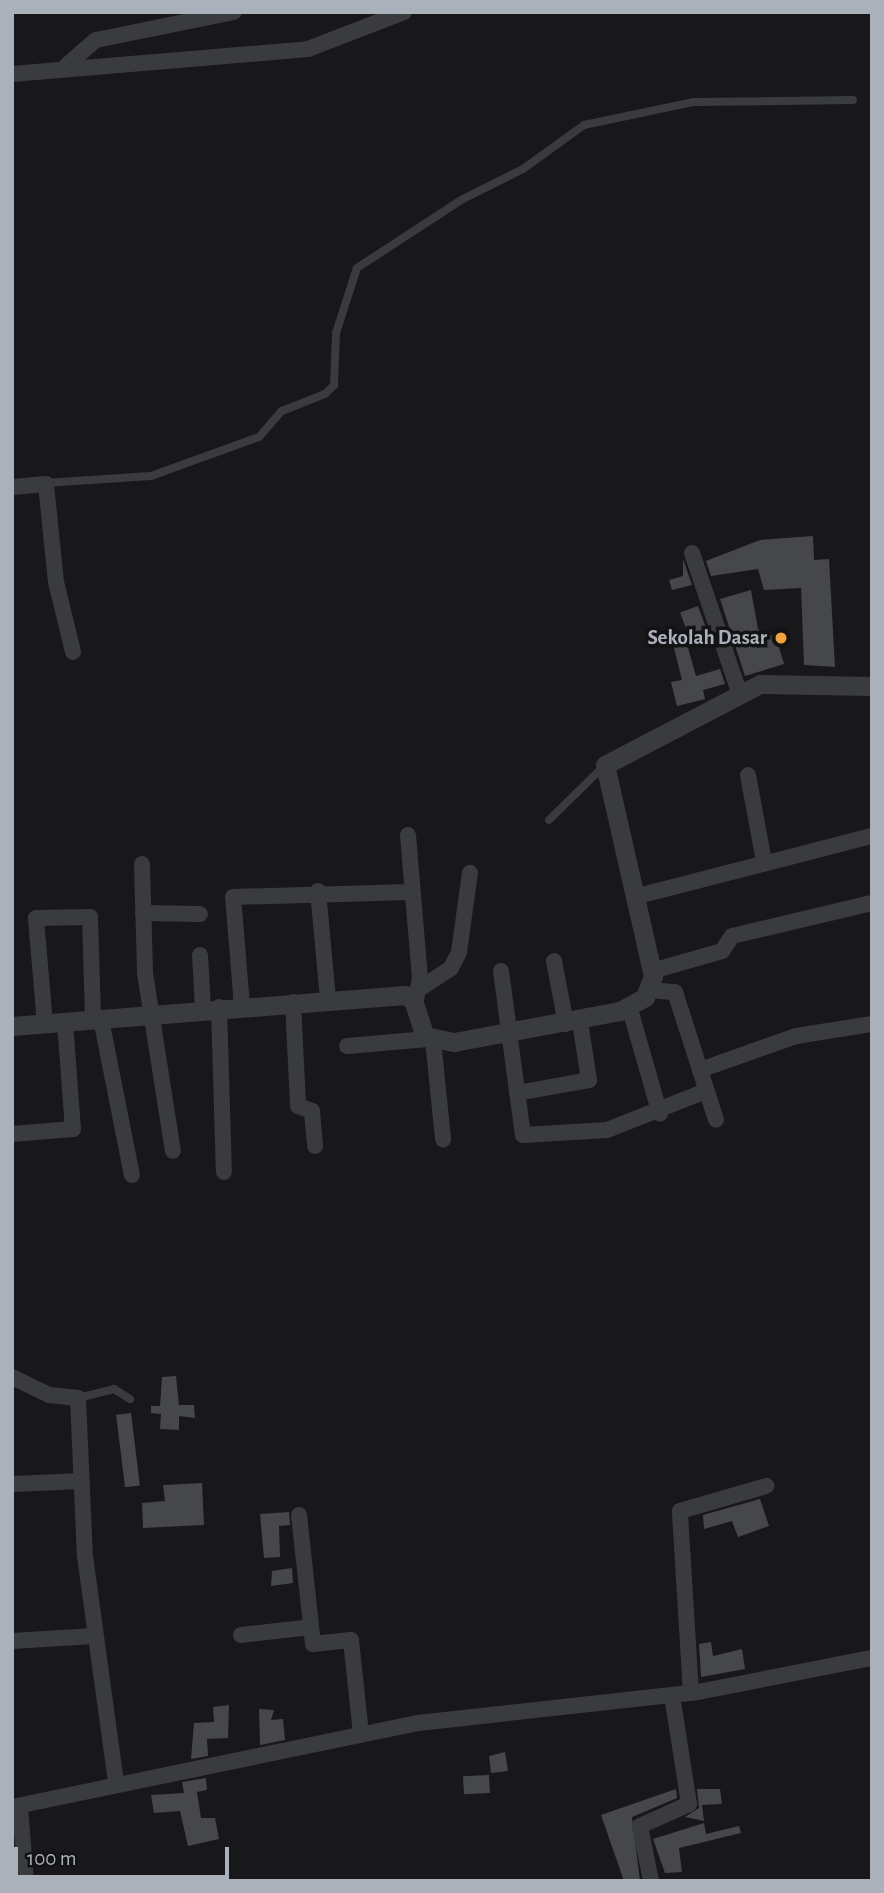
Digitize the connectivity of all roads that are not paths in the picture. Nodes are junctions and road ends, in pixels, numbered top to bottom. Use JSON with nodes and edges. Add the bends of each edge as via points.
{"nodes":[{"id":1,"x":135,"y":12,"type":"edge"},
{"id":2,"x":234,"y":12,"type":"edge"},
{"id":3,"x":401,"y":13,"type":"edge"},
{"id":4,"x":134,"y":29,"type":"junction"},
{"id":5,"x":67,"y":65,"type":"junction"},
{"id":6,"x":12,"y":74,"type":"edge"},
{"id":7,"x":853,"y":100,"type":"dead end"},
{"id":8,"x":46,"y":484,"type":"junction"},
{"id":9,"x":12,"y":487,"type":"edge"},
{"id":10,"x":692,"y":553,"type":"dead end"},
{"id":11,"x":73,"y":652,"type":"dead end"},
{"id":12,"x":872,"y":686,"type":"edge"},
{"id":13,"x":738,"y":692,"type":"junction"},
{"id":14,"x":605,"y":765,"type":"junction"},
{"id":15,"x":748,"y":775,"type":"dead end"},
{"id":16,"x":549,"y":820,"type":"dead end"},
{"id":17,"x":408,"y":835,"type":"dead end"},
{"id":18,"x":872,"y":835,"type":"edge"},
{"id":19,"x":764,"y":861,"type":"junction"},
{"id":20,"x":142,"y":864,"type":"dead end"},
{"id":21,"x":470,"y":873,"type":"dead end"},
{"id":22,"x":318,"y":891,"type":"junction"},
{"id":23,"x":410,"y":892,"type":"junction"},
{"id":24,"x":634,"y":897,"type":"junction"},
{"id":25,"x":872,"y":903,"type":"edge"},
{"id":26,"x":143,"y":913,"type":"junction"},
{"id":27,"x":200,"y":914,"type":"dead end"},
{"id":28,"x":200,"y":955,"type":"dead end"},
{"id":29,"x":554,"y":961,"type":"dead end"},
{"id":30,"x":501,"y":971,"type":"dead end"},
{"id":31,"x":651,"y":980,"type":"junction"},
{"id":32,"x":417,"y":997,"type":"junction"},
{"id":33,"x":328,"y":998,"type":"junction"},
{"id":34,"x":293,"y":1002,"type":"junction"},
{"id":35,"x":243,"y":1006,"type":"junction"},
{"id":36,"x":629,"y":1006,"type":"junction"},
{"id":37,"x":211,"y":1008,"type":"junction"},
{"id":38,"x":152,"y":1015,"type":"junction"},
{"id":39,"x":97,"y":1019,"type":"junction"},
{"id":40,"x":65,"y":1023,"type":"junction"},
{"id":41,"x":573,"y":1023,"type":"junction"},
{"id":42,"x":45,"y":1024,"type":"junction"},
{"id":43,"x":872,"y":1024,"type":"edge"},
{"id":44,"x":12,"y":1026,"type":"edge"},
{"id":45,"x":510,"y":1035,"type":"junction"},
{"id":46,"x":431,"y":1040,"type":"junction"},
{"id":47,"x":347,"y":1046,"type":"dead end"},
{"id":48,"x":701,"y":1070,"type":"junction"},
{"id":49,"x":706,"y":1091,"type":"junction"},
{"id":50,"x":517,"y":1093,"type":"junction"},
{"id":51,"x":660,"y":1114,"type":"junction"},
{"id":52,"x":716,"y":1120,"type":"dead end"},
{"id":53,"x":12,"y":1134,"type":"edge"},
{"id":54,"x":443,"y":1139,"type":"dead end"},
{"id":55,"x":315,"y":1146,"type":"dead end"},
{"id":56,"x":173,"y":1151,"type":"dead end"},
{"id":57,"x":225,"y":1172,"type":"dead end"},
{"id":58,"x":132,"y":1175,"type":"dead end"},
{"id":59,"x":12,"y":1377,"type":"edge"},
{"id":60,"x":78,"y":1398,"type":"junction"},
{"id":61,"x":130,"y":1399,"type":"dead end"},
{"id":62,"x":81,"y":1481,"type":"junction"},
{"id":63,"x":12,"y":1484,"type":"edge"},
{"id":64,"x":766,"y":1486,"type":"dead end"},
{"id":65,"x":299,"y":1515,"type":"dead end"},
{"id":66,"x":311,"y":1628,"type":"junction"},
{"id":67,"x":241,"y":1635,"type":"dead end"},
{"id":68,"x":94,"y":1636,"type":"junction"},
{"id":69,"x":12,"y":1641,"type":"edge"},
{"id":70,"x":872,"y":1658,"type":"edge"},
{"id":71,"x":691,"y":1693,"type":"junction"},
{"id":72,"x":672,"y":1695,"type":"junction"},
{"id":73,"x":361,"y":1734,"type":"junction"},
{"id":74,"x":116,"y":1783,"type":"junction"},
{"id":75,"x":16,"y":1807,"type":"edge"},
{"id":76,"x":26,"y":1881,"type":"edge"},
{"id":77,"x":651,"y":1881,"type":"edge"}],
"edges":[{"from":1,"to":4,"type":"street"},
{"from":2,"to":4,"type":"street"},
{"from":3,"to":5,"type":"street","via":[[308,49]]},
{"from":4,"to":5,"type":"street","via":[[96,40]]},
{"from":5,"to":6,"type":"street"},
{"from":7,"to":8,"type":"lane","via":[[693,102],[583,125],[523,169],[463,199],[357,268],[336,333],[334,385],[325,394],[282,411],[259,437],[151,476]]},
{"from":8,"to":9,"type":"street"},
{"from":8,"to":11,"type":"street","via":[[56,582]]},
{"from":10,"to":13,"type":"street"},
{"from":12,"to":13,"type":"street","via":[[772,682]]},
{"from":13,"to":14,"type":"street"},
{"from":14,"to":16,"type":"lane"},
{"from":14,"to":24,"type":"street"},
{"from":15,"to":19,"type":"street"},
{"from":17,"to":23,"type":"street"},
{"from":18,"to":19,"type":"street"},
{"from":19,"to":24,"type":"street"},
{"from":20,"to":26,"type":"street"},
{"from":21,"to":32,"type":"street","via":[[458,951],[451,968]]},
{"from":22,"to":23,"type":"street"},
{"from":22,"to":33,"type":"street"},
{"from":22,"to":35,"type":"street","via":[[233,897]]},
{"from":23,"to":32,"type":"street"},
{"from":24,"to":31,"type":"street"},
{"from":25,"to":31,"type":"street","via":[[732,936],[722,951]]},
{"from":26,"to":27,"type":"street"},
{"from":26,"to":38,"type":"street"},
{"from":28,"to":37,"type":"street"},
{"from":29,"to":41,"type":"street"},
{"from":30,"to":45,"type":"street"},
{"from":31,"to":36,"type":"street"},
{"from":31,"to":48,"type":"street","via":[[675,992]]},
{"from":32,"to":33,"type":"street"},
{"from":32,"to":46,"type":"street"},
{"from":33,"to":34,"type":"street"},
{"from":34,"to":35,"type":"street"},
{"from":34,"to":55,"type":"street","via":[[298,1107],[312,1111]]},
{"from":35,"to":37,"type":"street"},
{"from":36,"to":41,"type":"street"},
{"from":36,"to":51,"type":"street"},
{"from":37,"to":38,"type":"street"},
{"from":37,"to":57,"type":"street"},
{"from":38,"to":39,"type":"street"},
{"from":38,"to":56,"type":"street"},
{"from":39,"to":40,"type":"street"},
{"from":39,"to":42,"type":"street","via":[[90,917],[36,918]]},
{"from":39,"to":58,"type":"street"},
{"from":40,"to":42,"type":"street"},
{"from":40,"to":53,"type":"street","via":[[74,1129]]},
{"from":41,"to":45,"type":"street"},
{"from":41,"to":50,"type":"street","via":[[589,1080]]},
{"from":42,"to":44,"type":"street"},
{"from":43,"to":48,"type":"street","via":[[796,1036]]},
{"from":45,"to":46,"type":"street"},
{"from":45,"to":50,"type":"street"},
{"from":46,"to":47,"type":"street"},
{"from":46,"to":54,"type":"street"},
{"from":48,"to":49,"type":"street"},
{"from":49,"to":51,"type":"street"},
{"from":49,"to":52,"type":"street"},
{"from":50,"to":51,"type":"street","via":[[523,1135],[602,1131]]},
{"from":59,"to":60,"type":"street","via":[[49,1395]]},
{"from":60,"to":61,"type":"lane","via":[[114,1389]]},
{"from":60,"to":62,"type":"street"},
{"from":62,"to":63,"type":"street"},
{"from":62,"to":68,"type":"street"},
{"from":64,"to":71,"type":"street","via":[[680,1511]]},
{"from":65,"to":66,"type":"street"},
{"from":66,"to":67,"type":"street"},
{"from":66,"to":73,"type":"street","via":[[313,1644],[351,1640]]},
{"from":68,"to":69,"type":"street"},
{"from":68,"to":74,"type":"street"},
{"from":70,"to":71,"type":"street"},
{"from":71,"to":72,"type":"street"},
{"from":72,"to":73,"type":"street"},
{"from":72,"to":77,"type":"street","via":[[689,1804],[640,1826]]},
{"from":73,"to":74,"type":"street"},
{"from":74,"to":75,"type":"street"},
{"from":75,"to":76,"type":"street"}]}
